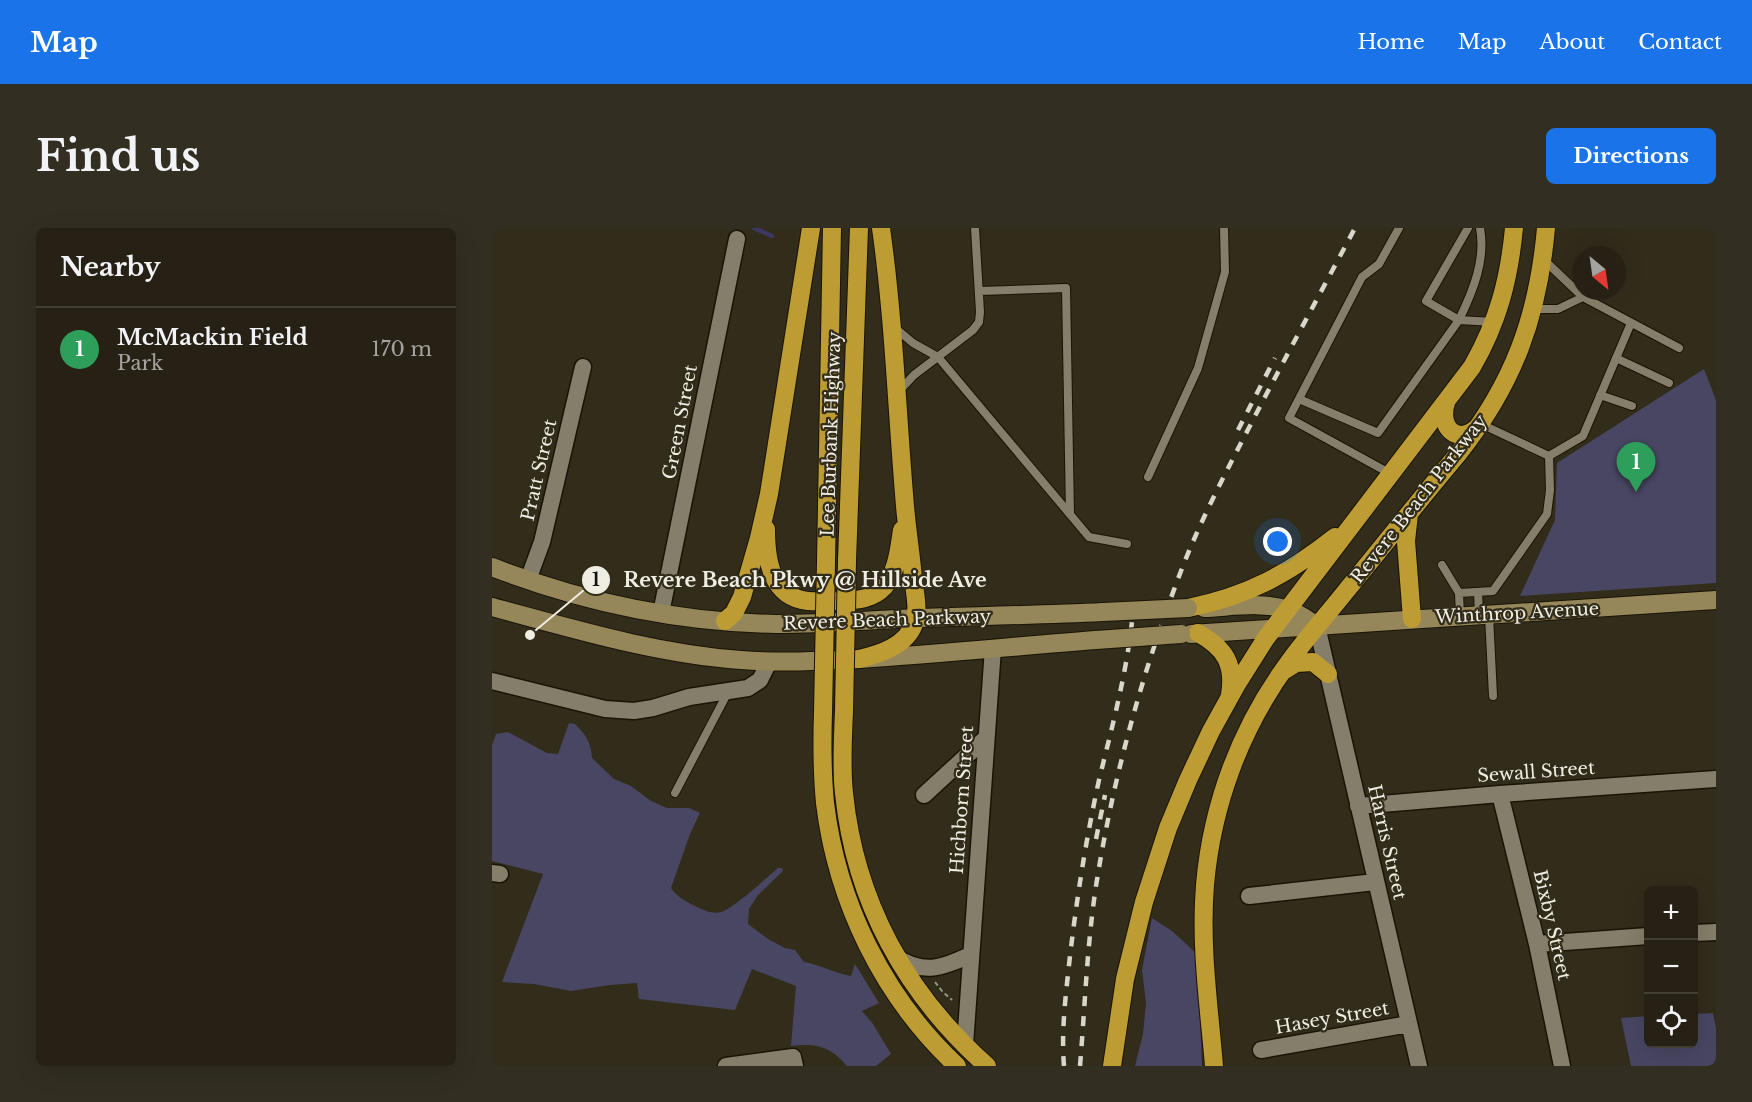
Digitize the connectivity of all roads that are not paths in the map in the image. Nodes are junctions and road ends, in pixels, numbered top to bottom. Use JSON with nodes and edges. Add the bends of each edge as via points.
{"nodes":[{"id":1,"x":811,"y":228,"type":"edge"},
{"id":2,"x":832,"y":228,"type":"edge"},
{"id":3,"x":859,"y":228,"type":"edge"},
{"id":4,"x":881,"y":228,"type":"edge"},
{"id":5,"x":975,"y":228,"type":"edge"},
{"id":6,"x":1224,"y":228,"type":"edge"},
{"id":7,"x":1399,"y":228,"type":"edge"},
{"id":8,"x":1467,"y":228,"type":"edge"},
{"id":9,"x":1480,"y":228,"type":"edge"},
{"id":10,"x":1514,"y":228,"type":"edge"},
{"id":11,"x":1546,"y":228,"type":"edge"},
{"id":12,"x":737,"y":239,"type":"dead end"},
{"id":13,"x":1543,"y":259,"type":"junction"},
{"id":14,"x":1572,"y":287,"type":"edge"},
{"id":15,"x":980,"y":291,"type":"junction"},
{"id":16,"x":1577,"y":300,"type":"edge"},
{"id":17,"x":1589,"y":300,"type":"edge"},
{"id":18,"x":1533,"y":309,"type":"junction"},
{"id":19,"x":1459,"y":320,"type":"junction"},
{"id":20,"x":1494,"y":322,"type":"junction"},
{"id":21,"x":1631,"y":322,"type":"junction"},
{"id":22,"x":891,"y":324,"type":"junction"},
{"id":23,"x":1679,"y":348,"type":"dead end"},
{"id":24,"x":938,"y":357,"type":"junction"},
{"id":25,"x":1616,"y":358,"type":"junction"},
{"id":26,"x":583,"y":367,"type":"dead end"},
{"id":27,"x":1669,"y":382,"type":"dead end"},
{"id":28,"x":897,"y":395,"type":"junction"},
{"id":29,"x":1600,"y":395,"type":"junction"},
{"id":30,"x":1299,"y":399,"type":"junction"},
{"id":31,"x":1446,"y":403,"type":"junction"},
{"id":32,"x":1632,"y":406,"type":"dead end"},
{"id":33,"x":1481,"y":424,"type":"junction"},
{"id":34,"x":1549,"y":456,"type":"junction"},
{"id":35,"x":1391,"y":474,"type":"junction"},
{"id":36,"x":1148,"y":477,"type":"dead end"},
{"id":37,"x":769,"y":494,"type":"junction"},
{"id":38,"x":905,"y":508,"type":"junction"},
{"id":39,"x":1409,"y":513,"type":"junction"},
{"id":40,"x":1070,"y":514,"type":"junction"},
{"id":41,"x":1361,"y":514,"type":"junction"},
{"id":42,"x":1127,"y":544,"type":"dead end"},
{"id":43,"x":1442,"y":565,"type":"dead end"},
{"id":44,"x":492,"y":567,"type":"edge"},
{"id":45,"x":528,"y":580,"type":"junction"},
{"id":46,"x":1478,"y":592,"type":"junction"},
{"id":47,"x":1459,"y":593,"type":"junction"},
{"id":48,"x":1716,"y":600,"type":"edge"},
{"id":49,"x":492,"y":606,"type":"edge"},
{"id":50,"x":1188,"y":608,"type":"junction"},
{"id":51,"x":1288,"y":610,"type":"junction"},
{"id":52,"x":661,"y":613,"type":"junction"},
{"id":53,"x":1484,"y":615,"type":"junction"},
{"id":54,"x":1460,"y":616,"type":"junction"},
{"id":55,"x":916,"y":618,"type":"junction"},
{"id":56,"x":1412,"y":619,"type":"junction"},
{"id":57,"x":725,"y":621,"type":"junction"},
{"id":58,"x":1317,"y":626,"type":"junction"},
{"id":59,"x":1274,"y":628,"type":"junction"},
{"id":60,"x":1190,"y":634,"type":"junction"},
{"id":61,"x":993,"y":648,"type":"junction"},
{"id":62,"x":859,"y":659,"type":"junction"},
{"id":63,"x":769,"y":662,"type":"junction"},
{"id":64,"x":1282,"y":672,"type":"junction"},
{"id":65,"x":1328,"y":674,"type":"junction"},
{"id":66,"x":492,"y":681,"type":"edge"},
{"id":67,"x":728,"y":692,"type":"junction"},
{"id":68,"x":1493,"y":696,"type":"dead end"},
{"id":69,"x":1230,"y":697,"type":"junction"},
{"id":70,"x":986,"y":738,"type":"junction"},
{"id":71,"x":1716,"y":779,"type":"edge"},
{"id":72,"x":675,"y":794,"type":"dead end"},
{"id":73,"x":1500,"y":794,"type":"junction"},
{"id":74,"x":924,"y":795,"type":"dead end"},
{"id":75,"x":1358,"y":806,"type":"junction"},
{"id":76,"x":1376,"y":882,"type":"junction"},
{"id":77,"x":1249,"y":896,"type":"dead end"},
{"id":78,"x":1716,"y":932,"type":"edge"},
{"id":79,"x":1698,"y":933,"type":"edge"},
{"id":80,"x":1644,"y":936,"type":"edge"},
{"id":81,"x":1537,"y":944,"type":"junction"},
{"id":82,"x":970,"y":955,"type":"junction"},
{"id":83,"x":896,"y":957,"type":"junction"},
{"id":84,"x":1409,"y":1024,"type":"junction"},
{"id":85,"x":965,"y":1045,"type":"junction"},
{"id":86,"x":1261,"y":1050,"type":"dead end"},
{"id":87,"x":794,"y":1062,"type":"edge"},
{"id":88,"x":726,"y":1066,"type":"edge"},
{"id":89,"x":957,"y":1066,"type":"edge"},
{"id":90,"x":987,"y":1066,"type":"edge"},
{"id":91,"x":1112,"y":1066,"type":"edge"},
{"id":92,"x":1214,"y":1066,"type":"edge"},
{"id":93,"x":1419,"y":1066,"type":"edge"},
{"id":94,"x":1562,"y":1066,"type":"edge"}],
"edges":[{"from":1,"to":37,"type":"highway"},
{"from":2,"to":89,"type":"highway","name":"Lee Burbank Highway","bridge":true,"via":[[823,711],[826,809],[851,909],[870,950],[924,1032]]},
{"from":3,"to":83,"type":"highway","name":"Lee Burbank Highway","bridge":true,"via":[[843,779],[852,842],[871,904]]},
{"from":4,"to":22,"type":"highway"},
{"from":5,"to":15,"type":"lane"},
{"from":6,"to":36,"type":"lane","via":[[1225,272],[1198,368]]},
{"from":7,"to":30,"type":"lane","via":[[1379,264],[1362,277]]},
{"from":8,"to":19,"type":"lane","via":[[1426,302]]},
{"from":9,"to":19,"type":"lane","via":[[1479,268]]},
{"from":10,"to":20,"type":"highway","name":"Revere Beach Parkway","via":[[1507,282]]},
{"from":11,"to":13,"type":"highway","name":"Revere Beach Parkway"},
{"from":12,"to":52,"type":"street","name":"Green Street"},
{"from":13,"to":14,"type":"lane"},
{"from":13,"to":18,"type":"highway","name":"Revere Beach Parkway"},
{"from":15,"to":24,"type":"lane","via":[[981,312],[976,327]]},
{"from":15,"to":40,"type":"lane","via":[[1066,288]]},
{"from":16,"to":18,"type":"lane","via":[[1558,309]]},
{"from":17,"to":21,"type":"lane"},
{"from":18,"to":33,"type":"highway","name":"Revere Beach Parkway","via":[[1515,362]]},
{"from":19,"to":20,"type":"lane"},
{"from":19,"to":30,"type":"lane","via":[[1378,433]]},
{"from":20,"to":31,"type":"highway","name":"Revere Beach Parkway","via":[[1476,360]]},
{"from":21,"to":23,"type":"lane"},
{"from":21,"to":25,"type":"lane"},
{"from":22,"to":24,"type":"lane"},
{"from":22,"to":28,"type":"highway"},
{"from":24,"to":28,"type":"lane","via":[[914,375]]},
{"from":24,"to":40,"type":"lane"},
{"from":25,"to":27,"type":"lane"},
{"from":25,"to":29,"type":"lane"},
{"from":26,"to":45,"type":"street","name":"Pratt Street","via":[[542,542]]},
{"from":28,"to":38,"type":"highway"},
{"from":29,"to":32,"type":"lane"},
{"from":29,"to":34,"type":"lane","via":[[1583,436]]},
{"from":30,"to":35,"type":"lane","via":[[1289,418]]},
{"from":31,"to":33,"type":"highway","via":[[1445,423],[1455,434],[1467,434]]},
{"from":31,"to":35,"type":"highway","name":"Revere Beach Parkway"},
{"from":33,"to":34,"type":"lane"},
{"from":33,"to":39,"type":"highway","name":"Revere Beach Parkway"},
{"from":34,"to":46,"type":"lane","via":[[1547,514],[1493,591]]},
{"from":35,"to":41,"type":"highway","name":"Revere Beach Parkway"},
{"from":37,"to":38,"type":"highway","via":[[766,537],[772,574],[782,591],[806,601],[861,599],[883,588],[896,561]]},
{"from":37,"to":57,"type":"highway","via":[[742,597]]},
{"from":38,"to":55,"type":"highway"},
{"from":39,"to":56,"type":"highway","via":[[1406,541]]},
{"from":39,"to":58,"type":"highway","name":"Revere Beach Parkway"},
{"from":40,"to":42,"type":"lane","via":[[1089,537]]},
{"from":41,"to":50,"type":"highway","via":[[1282,575],[1236,595]]},
{"from":41,"to":51,"type":"highway","name":"Revere Beach Parkway"},
{"from":43,"to":47,"type":"lane"},
{"from":44,"to":45,"type":"main road","name":"Revere Beach Parkway"},
{"from":45,"to":52,"type":"main road","name":"Revere Beach Parkway"},
{"from":46,"to":47,"type":"lane"},
{"from":46,"to":53,"type":"lane"},
{"from":47,"to":54,"type":"lane"},
{"from":48,"to":53,"type":"main road","name":"Winthrop Avenue"},
{"from":49,"to":63,"type":"main road","name":"Revere Beach Parkway","via":[[665,651]]},
{"from":50,"to":51,"type":"main road","name":"Revere Beach Parkway","via":[[1265,606]]},
{"from":50,"to":55,"type":"main road","name":"Revere Beach Parkway","bridge":true},
{"from":51,"to":58,"type":"main road","name":"Revere Beach Parkway"},
{"from":51,"to":59,"type":"highway","name":"Revere Beach Parkway"},
{"from":52,"to":57,"type":"main road","name":"Revere Beach Parkway"},
{"from":53,"to":54,"type":"main road","name":"Winthrop Avenue"},
{"from":53,"to":68,"type":"lane"},
{"from":54,"to":56,"type":"main road","name":"Winthrop Avenue"},
{"from":55,"to":57,"type":"main road","name":"Revere Beach Parkway","via":[[788,624]]},
{"from":55,"to":62,"type":"highway","via":[[908,635],[896,645]]},
{"from":56,"to":58,"type":"main road","name":"Winthrop Avenue"},
{"from":58,"to":59,"type":"main road","name":"Revere Beach Parkway"},
{"from":58,"to":64,"type":"highway"},
{"from":58,"to":65,"type":"street","name":"Harris Street"},
{"from":59,"to":60,"type":"main road","name":"Revere Beach Parkway"},
{"from":59,"to":69,"type":"highway"},
{"from":60,"to":61,"type":"main road","name":"Revere Beach Parkway","bridge":true},
{"from":60,"to":69,"type":"highway","via":[[1217,645],[1226,657],[1231,675]]},
{"from":61,"to":62,"type":"main road","name":"Revere Beach Parkway"},
{"from":61,"to":70,"type":"street","name":"Hichborn Street"},
{"from":62,"to":63,"type":"main road","name":"Revere Beach Parkway"},
{"from":63,"to":67,"type":"street","via":[[757,683]]},
{"from":64,"to":65,"type":"highway","via":[[1296,663],[1312,662]]},
{"from":64,"to":92,"type":"highway","via":[[1235,758],[1221,795],[1210,845],[1204,923]]},
{"from":65,"to":75,"type":"street","name":"Harris Street"},
{"from":66,"to":67,"type":"street","via":[[620,711]]},
{"from":67,"to":72,"type":"lane"},
{"from":69,"to":91,"type":"highway","via":[[1188,780],[1157,860],[1125,979]]},
{"from":70,"to":74,"type":"street"},
{"from":70,"to":82,"type":"street","name":"Hichborn Street"},
{"from":71,"to":73,"type":"street","name":"Sewall Street"},
{"from":73,"to":75,"type":"street","name":"Sewall Street"},
{"from":73,"to":81,"type":"street","name":"Bixby Street"},
{"from":75,"to":76,"type":"street","name":"Harris Street"},
{"from":76,"to":77,"type":"street"},
{"from":76,"to":84,"type":"street","name":"Harris Street"},
{"from":78,"to":79,"type":"street"},
{"from":80,"to":81,"type":"street"},
{"from":81,"to":94,"type":"street","name":"Bixby Street"},
{"from":82,"to":83,"type":"street","via":[[929,969]]},
{"from":82,"to":85,"type":"street","name":"Hichborn Street"},
{"from":83,"to":85,"type":"highway","name":"Lee Burbank Highway","via":[[926,1002]]},
{"from":84,"to":86,"type":"street","name":"Hasey Street"},
{"from":84,"to":93,"type":"street","name":"Harris Street"},
{"from":85,"to":90,"type":"highway","name":"Lee Burbank Highway"},
{"from":87,"to":88,"type":"street"}]}
